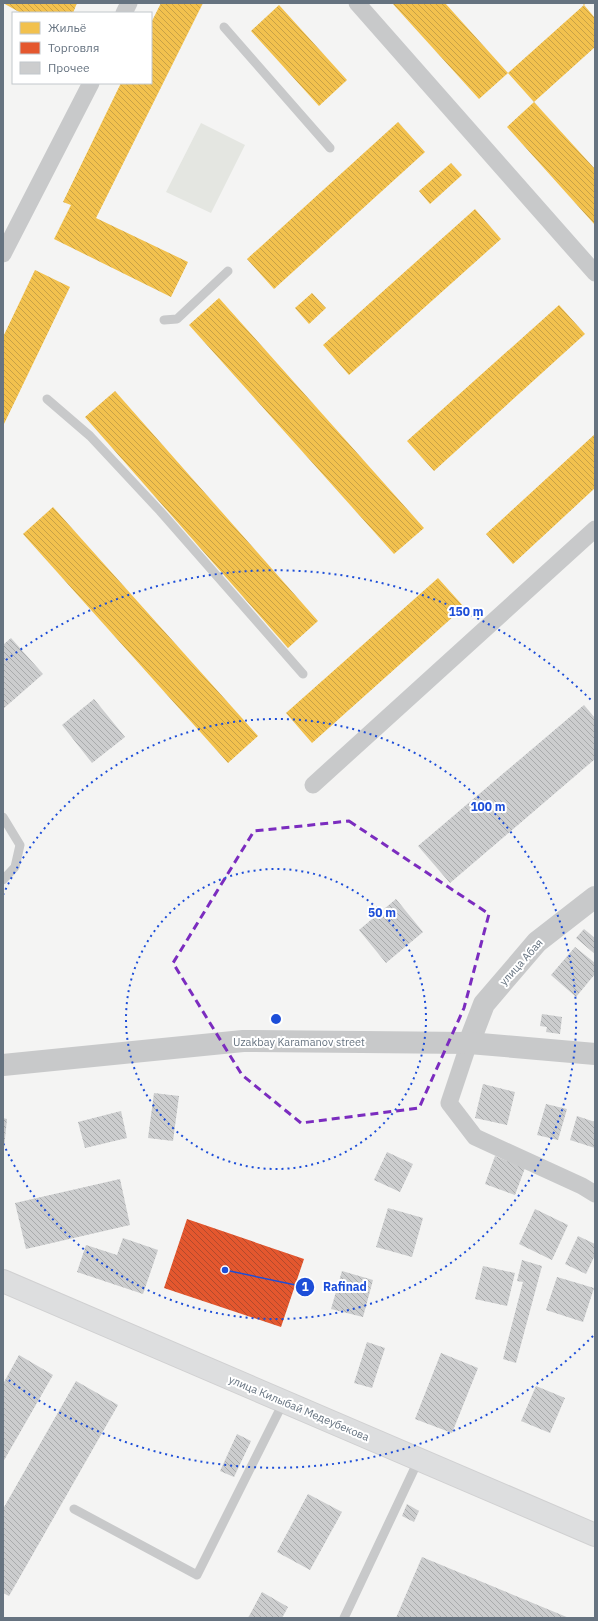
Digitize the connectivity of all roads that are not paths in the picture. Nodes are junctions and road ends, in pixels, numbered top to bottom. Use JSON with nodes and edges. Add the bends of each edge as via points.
{"nodes":[{"id":1,"x":129,"y":3,"type":"edge"},
{"id":2,"x":357,"y":3,"type":"edge"},
{"id":3,"x":124,"y":12,"type":"edge"},
{"id":4,"x":224,"y":27,"type":"dead end"},
{"id":5,"x":89,"y":84,"type":"edge"},
{"id":6,"x":330,"y":148,"type":"dead end"},
{"id":7,"x":3,"y":254,"type":"edge"},
{"id":8,"x":228,"y":271,"type":"dead end"},
{"id":9,"x":595,"y":273,"type":"edge"},
{"id":10,"x":164,"y":320,"type":"dead end"},
{"id":11,"x":47,"y":399,"type":"dead end"},
{"id":12,"x":595,"y":529,"type":"edge"},
{"id":13,"x":303,"y":674,"type":"dead end"},
{"id":14,"x":314,"y":785,"type":"dead end"},
{"id":15,"x":3,"y":817,"type":"edge"},
{"id":16,"x":3,"y":880,"type":"edge"},
{"id":17,"x":595,"y":897,"type":"edge"},
{"id":18,"x":469,"y":1043,"type":"junction"},
{"id":19,"x":595,"y":1054,"type":"edge"},
{"id":20,"x":3,"y":1065,"type":"edge"},
{"id":21,"x":595,"y":1194,"type":"edge"},
{"id":22,"x":3,"y":1281,"type":"edge"},
{"id":23,"x":284,"y":1401,"type":"junction"},
{"id":24,"x":419,"y":1459,"type":"junction"},
{"id":25,"x":74,"y":1509,"type":"dead end"},
{"id":26,"x":595,"y":1535,"type":"edge"},
{"id":27,"x":344,"y":1618,"type":"edge"}],
"edges":[{"from":1,"to":3,"type":"street"},
{"from":2,"to":9,"type":"street"},
{"from":4,"to":6,"type":"lane"},
{"from":5,"to":7,"type":"street"},
{"from":8,"to":10,"type":"lane","via":[[177,319]]},
{"from":11,"to":13,"type":"lane","via":[[90,436],[160,511]]},
{"from":12,"to":14,"type":"street"},
{"from":15,"to":16,"type":"lane","via":[[20,845],[15,867]]},
{"from":17,"to":18,"type":"street","name":"улица Абая","via":[[537,942],[484,1004]]},
{"from":18,"to":19,"type":"street","name":"Uzakbay Karamanov street"},
{"from":18,"to":20,"type":"street","name":"Uzakbay Karamanov street","via":[[243,1041]]},
{"from":18,"to":21,"type":"street","via":[[449,1103],[475,1137]]},
{"from":22,"to":23,"type":"main road","name":"улица Килыбай Медеубекова"},
{"from":23,"to":24,"type":"main road","name":"улица Килыбай Медеубекова"},
{"from":23,"to":25,"type":"lane","via":[[197,1575]]},
{"from":24,"to":26,"type":"main road","name":"улица Килыбай Медеубекова"},
{"from":24,"to":27,"type":"lane"}]}
